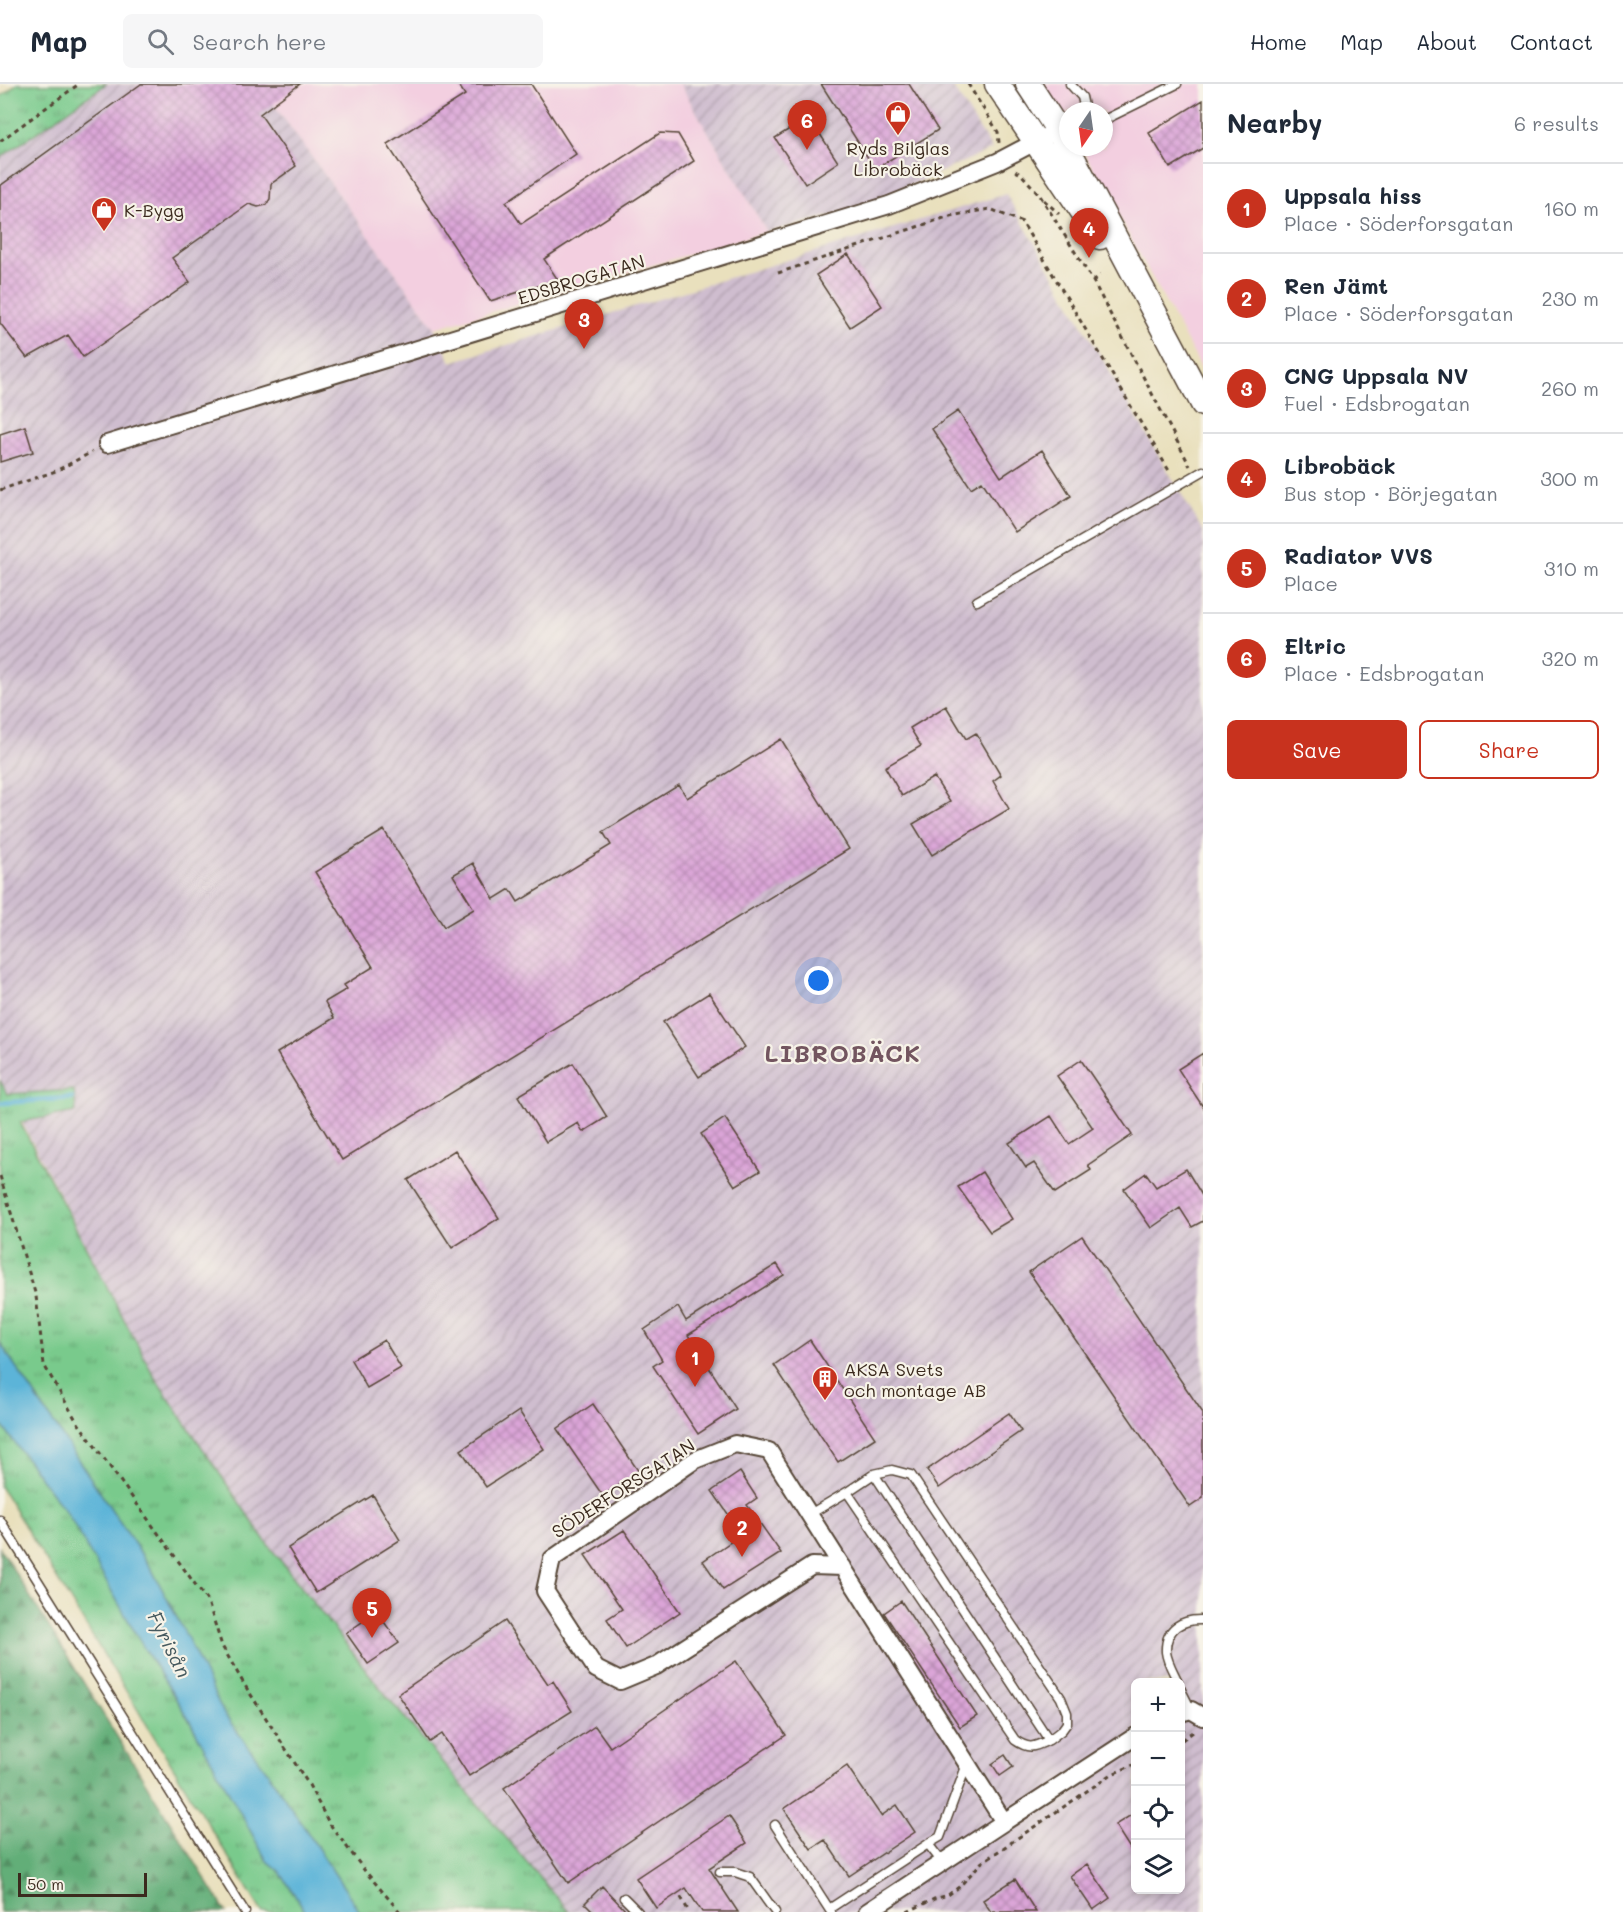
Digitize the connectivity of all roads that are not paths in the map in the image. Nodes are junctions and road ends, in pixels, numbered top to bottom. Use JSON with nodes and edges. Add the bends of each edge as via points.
{"nodes":[{"id":1,"x":998,"y":84,"type":"edge"},
{"id":2,"x":1028,"y":84,"type":"edge"},
{"id":3,"x":1070,"y":84,"type":"edge"},
{"id":4,"x":1177,"y":84,"type":"edge"},
{"id":5,"x":1083,"y":102,"type":"edge"},
{"id":6,"x":1113,"y":116,"type":"edge"},
{"id":7,"x":1059,"y":125,"type":"edge"},
{"id":8,"x":1059,"y":132,"type":"edge"},
{"id":9,"x":1034,"y":141,"type":"junction"},
{"id":10,"x":1076,"y":156,"type":"edge"},
{"id":11,"x":1167,"y":336,"type":"junction"},
{"id":12,"x":1203,"y":404,"type":"edge"},
{"id":13,"x":107,"y":444,"type":"road end"},
{"id":14,"x":1199,"y":473,"type":"edge"},
{"id":15,"x":977,"y":601,"type":"dead end"},
{"id":16,"x":874,"y":1474,"type":"junction"},
{"id":17,"x":847,"y":1492,"type":"junction"},
{"id":18,"x":810,"y":1515,"type":"junction"},
{"id":19,"x":0,"y":1520,"type":"edge"},
{"id":20,"x":843,"y":1567,"type":"junction"},
{"id":21,"x":1203,"y":1620,"type":"edge"},
{"id":22,"x":1176,"y":1678,"type":"edge"},
{"id":23,"x":1131,"y":1739,"type":"edge"},
{"id":24,"x":1049,"y":1740,"type":"junction"},
{"id":25,"x":968,"y":1762,"type":"junction"},
{"id":26,"x":1004,"y":1822,"type":"junction"},
{"id":27,"x":775,"y":1825,"type":"dead end"},
{"id":28,"x":928,"y":1844,"type":"junction"},
{"id":29,"x":942,"y":1862,"type":"junction"},
{"id":30,"x":720,"y":1872,"type":"dead end"},
{"id":31,"x":624,"y":1898,"type":"dead end"},
{"id":32,"x":830,"y":1910,"type":"edge"},
{"id":33,"x":245,"y":1912,"type":"edge"},
{"id":34,"x":638,"y":1912,"type":"edge"},
{"id":35,"x":775,"y":1912,"type":"edge"},
{"id":36,"x":867,"y":1912,"type":"edge"}],
"edges":[{"from":1,"to":9,"type":"main road"},
{"from":2,"to":7,"type":"main road"},
{"from":3,"to":5,"type":"lane"},
{"from":4,"to":6,"type":"lane"},
{"from":8,"to":9,"type":"street","name":"EDSBROGATAN"},
{"from":9,"to":11,"type":"main road"},
{"from":9,"to":13,"type":"street","name":"EDSBROGATAN","via":[[997,162],[889,205]]},
{"from":10,"to":11,"type":"main road"},
{"from":11,"to":12,"type":"main road"},
{"from":14,"to":15,"type":"lane"},
{"from":16,"to":17,"type":"lane"},
{"from":16,"to":24,"type":"lane"},
{"from":16,"to":24,"type":"lane","via":[[892,1470],[911,1475],[1061,1698],[1067,1723]]},
{"from":17,"to":18,"type":"lane"},
{"from":17,"to":24,"type":"lane","via":[[1015,1740],[1025,1747]]},
{"from":18,"to":20,"type":"street","name":"SÖDERFORSGATAN"},
{"from":18,"to":20,"type":"street","name":"SÖDERFORSGATAN","via":[[769,1452],[735,1444],[695,1460],[552,1559],[545,1591],[596,1669],[620,1681],[656,1666],[813,1566]]},
{"from":19,"to":33,"type":"lane"},
{"from":20,"to":25,"type":"street","name":"SÖDERFORSGATAN"},
{"from":21,"to":22,"type":"lane","via":[[1190,1619],[1177,1625],[1169,1636],[1166,1651]]},
{"from":23,"to":26,"type":"street"},
{"from":25,"to":26,"type":"street","name":"SÖDERFORSGATAN"},
{"from":25,"to":28,"type":"lane","via":[[940,1837]]},
{"from":26,"to":29,"type":"street"},
{"from":27,"to":32,"type":"lane"},
{"from":28,"to":29,"type":"lane"},
{"from":28,"to":32,"type":"lane"},
{"from":29,"to":36,"type":"street"},
{"from":30,"to":35,"type":"lane","via":[[750,1877]]},
{"from":31,"to":34,"type":"lane"}]}
